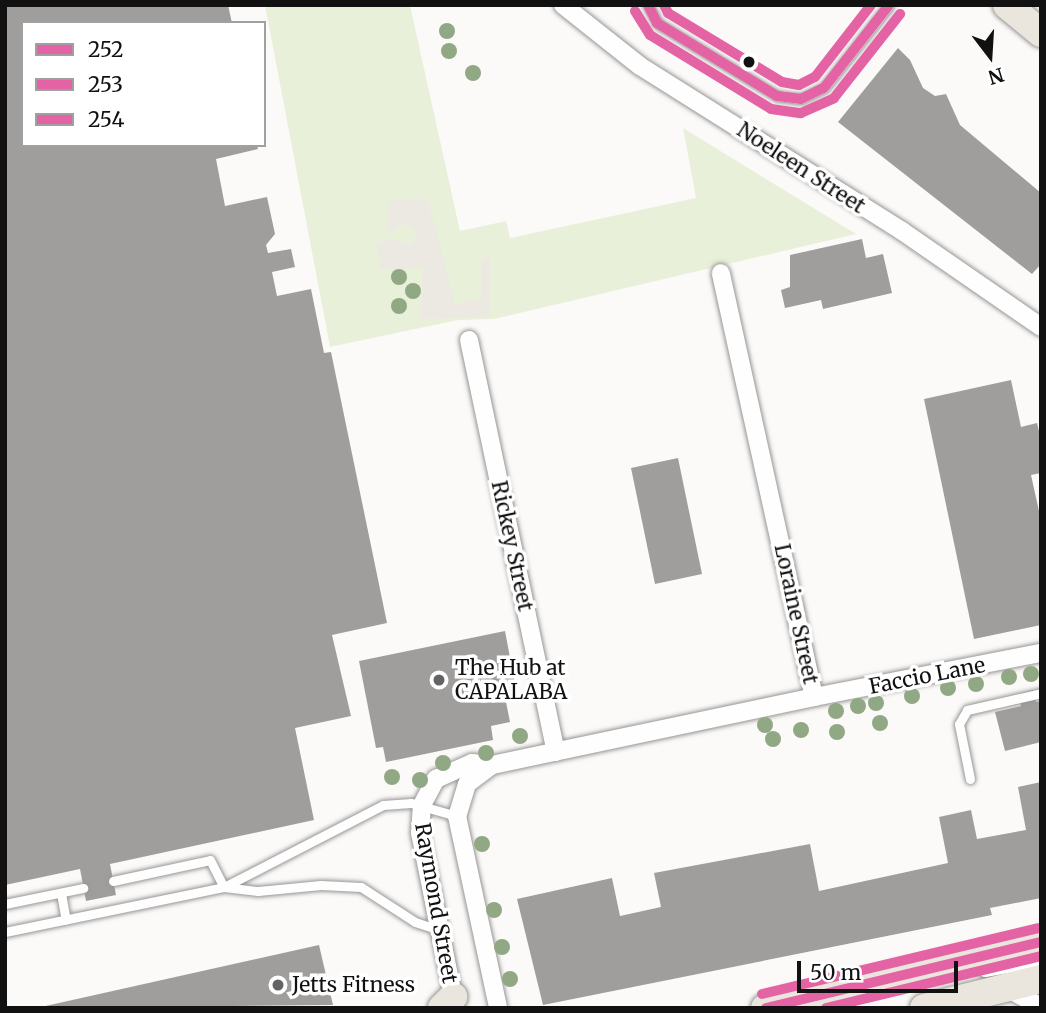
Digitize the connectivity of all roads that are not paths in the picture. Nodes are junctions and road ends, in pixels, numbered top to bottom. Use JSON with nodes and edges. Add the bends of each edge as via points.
{"nodes":[{"id":1,"x":563,"y":5,"type":"edge"},
{"id":2,"x":648,"y":5,"type":"edge"},
{"id":3,"x":889,"y":5,"type":"edge"},
{"id":4,"x":1007,"y":5,"type":"edge"},
{"id":5,"x":1041,"y":33,"type":"edge"},
{"id":6,"x":721,"y":273,"type":"dead end"},
{"id":7,"x":1041,"y":327,"type":"edge"},
{"id":8,"x":469,"y":340,"type":"dead end"},
{"id":9,"x":1041,"y":653,"type":"edge"},
{"id":10,"x":1041,"y":693,"type":"edge"},
{"id":11,"x":814,"y":698,"type":"junction"},
{"id":12,"x":556,"y":752,"type":"junction"},
{"id":13,"x":492,"y":765,"type":"junction"},
{"id":14,"x":970,"y":779,"type":"dead end"},
{"id":15,"x":422,"y":805,"type":"junction"},
{"id":16,"x":457,"y":816,"type":"junction"},
{"id":17,"x":113,"y":880,"type":"dead end"},
{"id":18,"x":224,"y":887,"type":"junction"},
{"id":19,"x":83,"y":888,"type":"dead end"},
{"id":20,"x":61,"y":893,"type":"junction"},
{"id":21,"x":5,"y":904,"type":"edge"},
{"id":22,"x":66,"y":920,"type":"junction"},
{"id":23,"x":440,"y":930,"type":"junction"},
{"id":24,"x":5,"y":932,"type":"edge"},
{"id":25,"x":1041,"y":942,"type":"edge"},
{"id":26,"x":1041,"y":958,"type":"edge"},
{"id":27,"x":1041,"y":979,"type":"edge"},
{"id":28,"x":858,"y":987,"type":"junction"},
{"id":29,"x":1005,"y":987,"type":"junction"},
{"id":30,"x":450,"y":1004,"type":"edge"},
{"id":31,"x":1041,"y":1007,"type":"edge"},
{"id":32,"x":498,"y":1008,"type":"edge"},
{"id":33,"x":765,"y":1008,"type":"edge"},
{"id":34,"x":924,"y":1008,"type":"edge"}],
"edges":[{"from":1,"to":7,"type":"street","name":"Noeleen Street","via":[[640,66],[902,231]]},
{"from":2,"to":3,"type":"lane","via":[[657,23],[777,96],[801,99],[824,88]]},
{"from":4,"to":5,"type":"main road"},
{"from":6,"to":11,"type":"street","name":"Loraine Street"},
{"from":8,"to":12,"type":"street","name":"Rickey Street"},
{"from":9,"to":11,"type":"street","name":"Faccio Lane"},
{"from":10,"to":14,"type":"lane","via":[[967,710],[959,723]]},
{"from":11,"to":12,"type":"street","name":"Loraine Street"},
{"from":12,"to":13,"type":"street","name":"Raymond Street"},
{"from":13,"to":15,"type":"street","name":"Raymond Street","via":[[456,766],[436,779]]},
{"from":13,"to":16,"type":"street","name":"Raymond Street","via":[[467,785]]},
{"from":15,"to":16,"type":"lane"},
{"from":15,"to":18,"type":"lane","via":[[383,806]]},
{"from":15,"to":23,"type":"street","name":"Raymond Street","via":[[420,833]]},
{"from":16,"to":32,"type":"street","name":"Raymond Street"},
{"from":17,"to":18,"type":"lane","via":[[210,860]]},
{"from":18,"to":22,"type":"lane"},
{"from":18,"to":23,"type":"lane","via":[[258,891],[321,885],[361,887],[415,922]]},
{"from":19,"to":20,"type":"lane"},
{"from":20,"to":21,"type":"lane"},
{"from":20,"to":22,"type":"lane"},
{"from":22,"to":24,"type":"lane"},
{"from":23,"to":30,"type":"street","name":"Raymond Street"},
{"from":25,"to":28,"type":"main road"},
{"from":26,"to":28,"type":"street"},
{"from":27,"to":29,"type":"main road"},
{"from":28,"to":33,"type":"main road"},
{"from":29,"to":31,"type":"street"},
{"from":29,"to":34,"type":"main road"}]}
